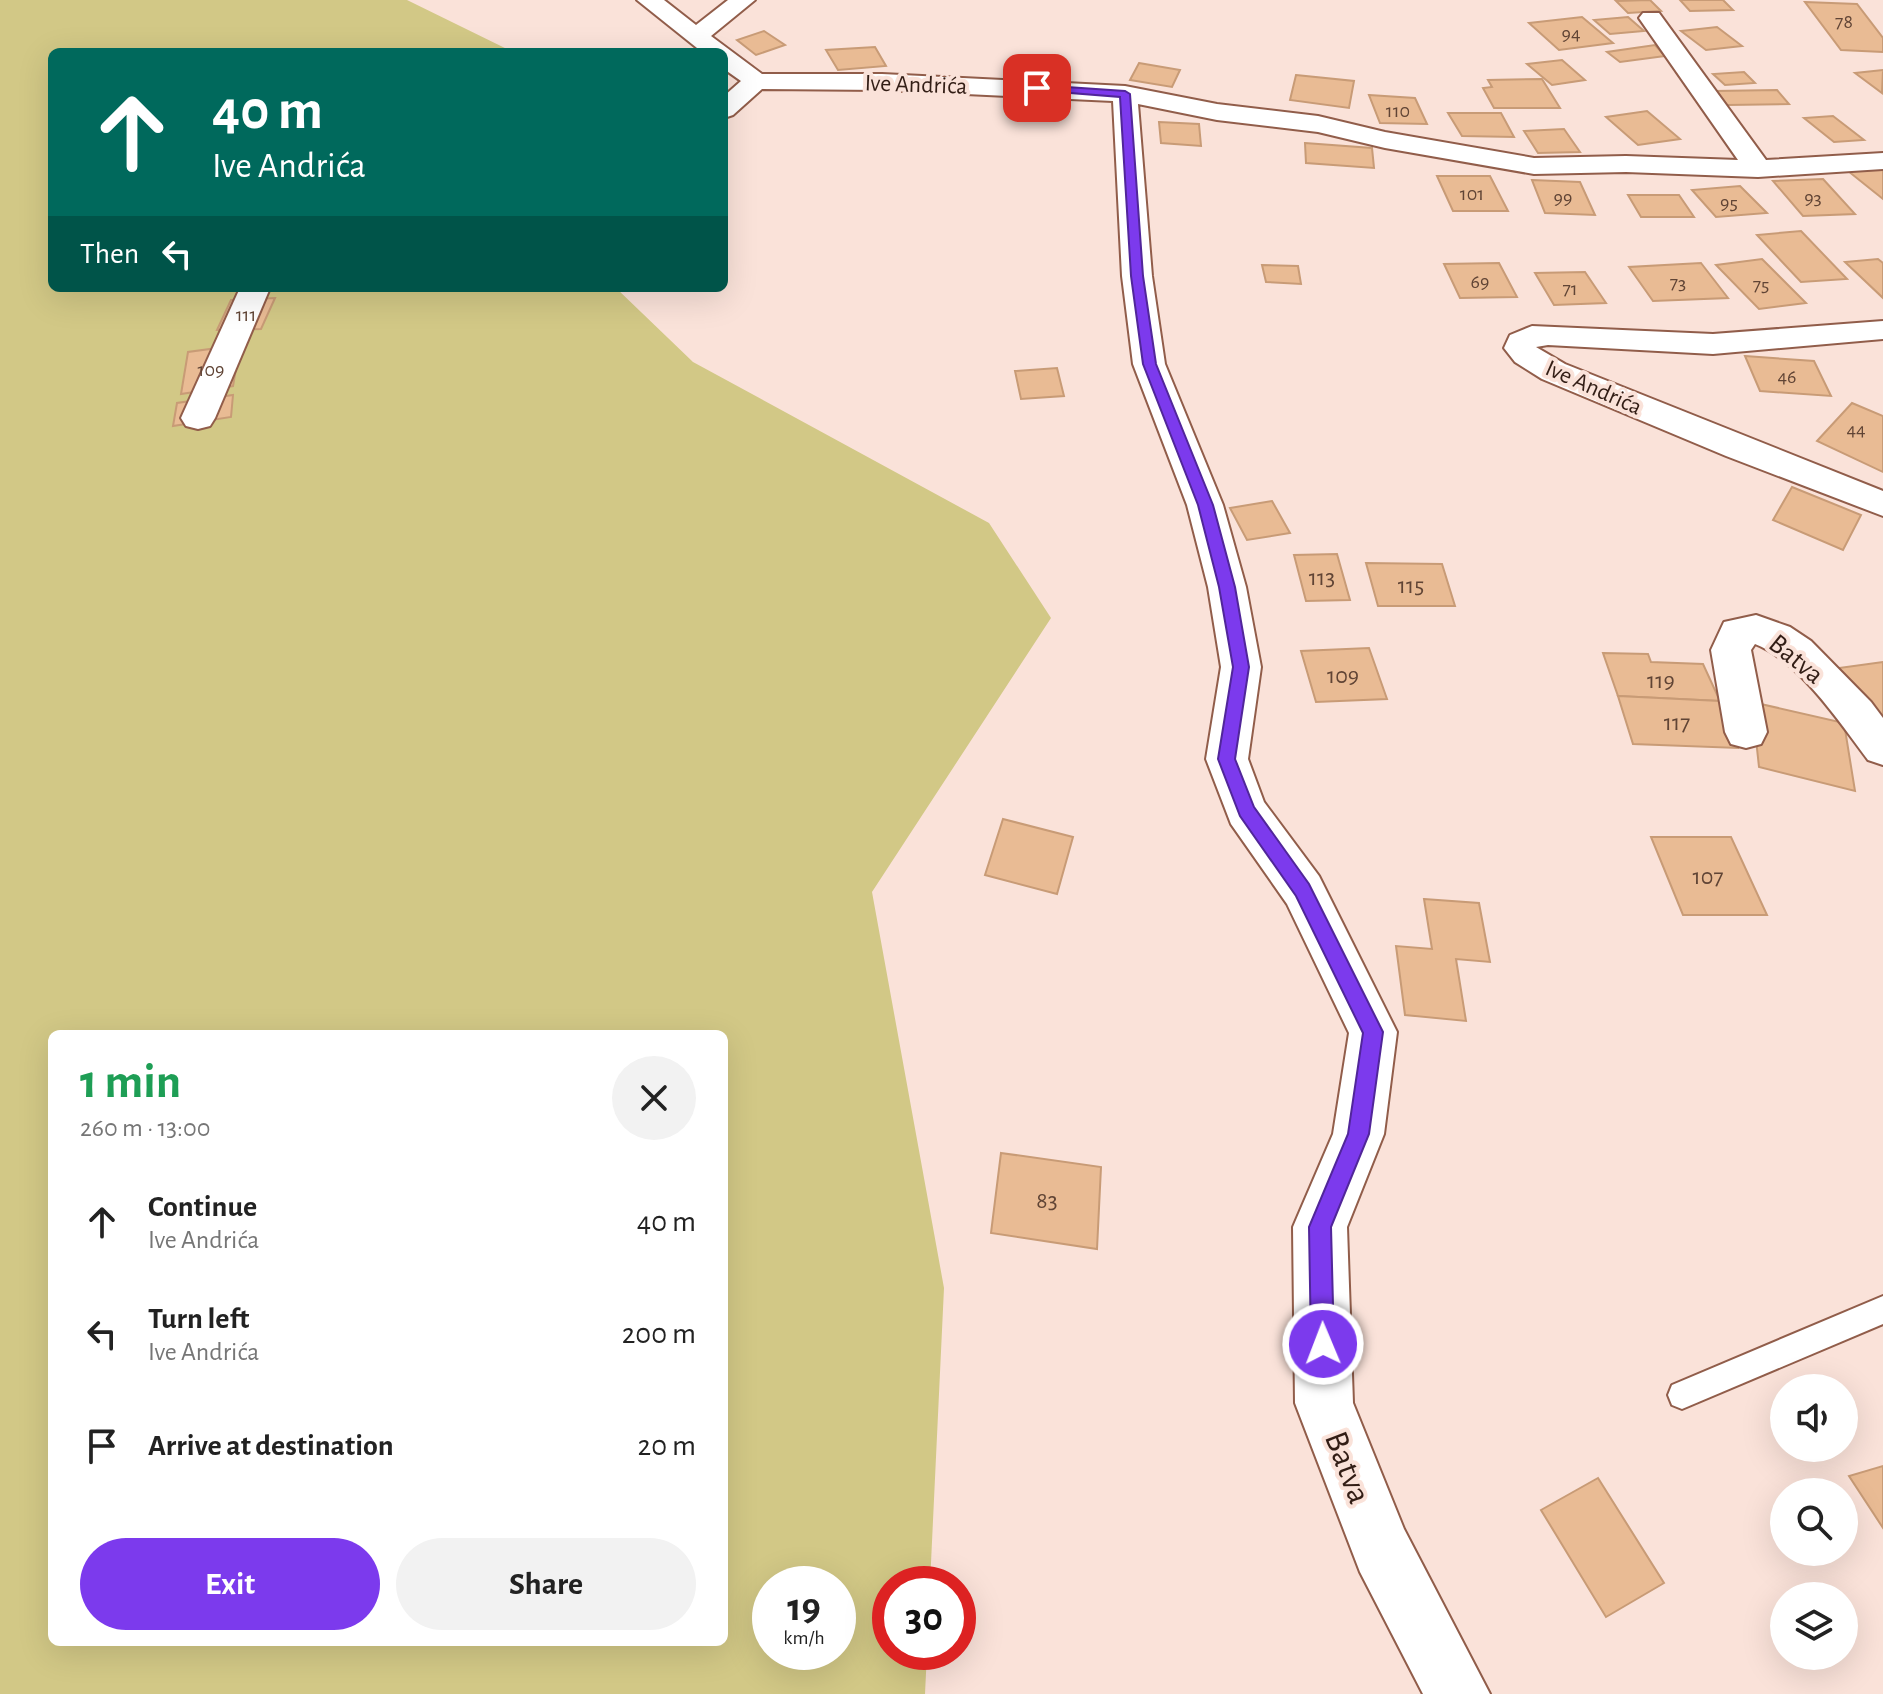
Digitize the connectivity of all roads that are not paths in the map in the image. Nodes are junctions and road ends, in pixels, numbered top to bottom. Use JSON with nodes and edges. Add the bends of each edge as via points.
{"nodes":[{"id":1,"x":649,"y":0,"type":"edge"},
{"id":2,"x":743,"y":0,"type":"edge"},
{"id":3,"x":1651,"y":18,"type":"dead end"},
{"id":4,"x":696,"y":36,"type":"junction"},
{"id":5,"x":712,"y":48,"type":"edge"},
{"id":6,"x":728,"y":60,"type":"edge"},
{"id":7,"x":756,"y":81,"type":"junction"},
{"id":8,"x":1125,"y":94,"type":"junction"},
{"id":9,"x":728,"y":106,"type":"edge"},
{"id":10,"x":1883,"y":161,"type":"edge"},
{"id":11,"x":1758,"y":169,"type":"junction"},
{"id":12,"x":253,"y":292,"type":"edge"},
{"id":13,"x":1883,"y":330,"type":"edge"},
{"id":14,"x":198,"y":418,"type":"dead end"},
{"id":15,"x":1883,"y":504,"type":"edge"},
{"id":16,"x":1746,"y":732,"type":"dead end"},
{"id":17,"x":1883,"y":748,"type":"edge"},
{"id":18,"x":1883,"y":1310,"type":"edge"},
{"id":19,"x":1682,"y":1395,"type":"dead end"},
{"id":20,"x":1458,"y":1694,"type":"edge"}],
"edges":[{"from":1,"to":4,"type":"street"},
{"from":2,"to":4,"type":"street"},
{"from":3,"to":11,"type":"street"},
{"from":4,"to":5,"type":"street"},
{"from":6,"to":7,"type":"street"},
{"from":7,"to":8,"type":"street","name":"Ive Andrića"},
{"from":7,"to":9,"type":"street"},
{"from":8,"to":11,"type":"street","name":"Ive Andrića","via":[[1534,166]]},
{"from":8,"to":20,"type":"street","name":"Batva","via":[[1137,276],[1149,364],[1205,505],[1241,667],[1227,759],[1246,811],[1303,890],[1373,1032],[1358,1134],[1320,1227],[1324,1403],[1382,1550]]},
{"from":10,"to":11,"type":"street","name":"Ive Andrića"},
{"from":12,"to":14,"type":"street"},
{"from":13,"to":15,"type":"street","name":"Ive Andrića","via":[[1713,344],[1559,334],[1532,336],[1520,348],[1534,361],[1605,392]]},
{"from":16,"to":17,"type":"street","name":"Batva","via":[[1731,650],[1738,632],[1754,628],[1801,655]]},
{"from":18,"to":19,"type":"lane"}]}
